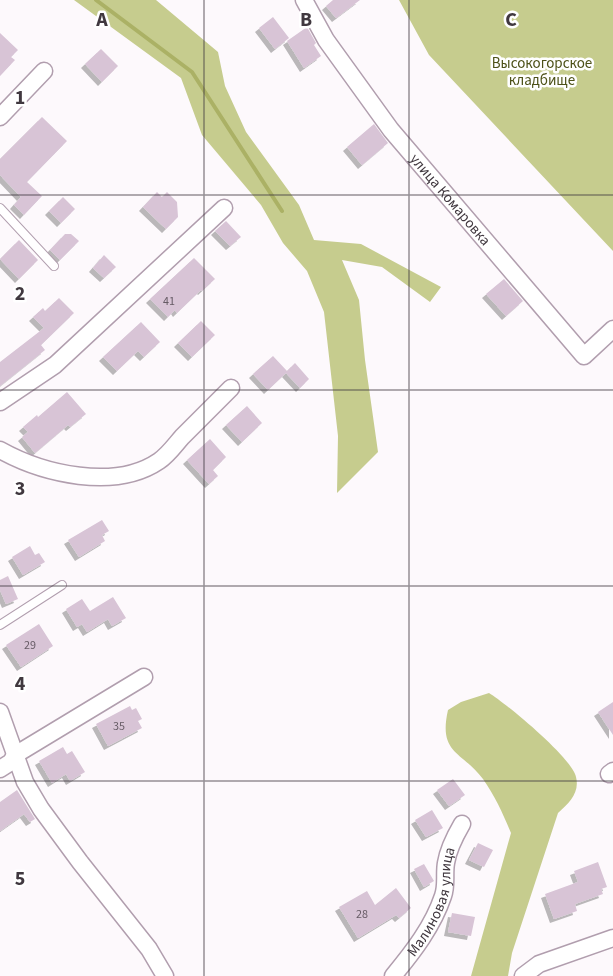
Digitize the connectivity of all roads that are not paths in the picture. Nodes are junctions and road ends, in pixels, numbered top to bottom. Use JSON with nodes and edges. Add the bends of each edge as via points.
{"nodes":[{"id":1,"x":304,"y":0,"type":"edge"},
{"id":2,"x":44,"y":71,"type":"dead end"},
{"id":3,"x":0,"y":117,"type":"edge"},
{"id":4,"x":0,"y":208,"type":"edge"},
{"id":5,"x":224,"y":208,"type":"dead end"},
{"id":6,"x":54,"y":266,"type":"dead end"},
{"id":7,"x":613,"y":329,"type":"edge"},
{"id":8,"x":231,"y":388,"type":"dead end"},
{"id":9,"x":0,"y":402,"type":"edge"},
{"id":10,"x":0,"y":450,"type":"edge"},
{"id":11,"x":62,"y":585,"type":"dead end"},
{"id":12,"x":0,"y":625,"type":"edge"},
{"id":13,"x":144,"y":677,"type":"dead end"},
{"id":14,"x":0,"y":712,"type":"edge"},
{"id":15,"x":15,"y":754,"type":"junction"},
{"id":16,"x":0,"y":769,"type":"edge"},
{"id":17,"x":462,"y":824,"type":"dead end"},
{"id":18,"x":613,"y":938,"type":"edge"},
{"id":19,"x":165,"y":976,"type":"edge"},
{"id":20,"x":393,"y":976,"type":"edge"},
{"id":21,"x":523,"y":976,"type":"edge"}],
"edges":[{"from":1,"to":7,"type":"street","name":"улица Комаровка","via":[[326,40],[391,130],[584,356]]},
{"from":2,"to":3,"type":"street"},
{"from":4,"to":6,"type":"lane"},
{"from":5,"to":9,"type":"street","via":[[55,365]]},
{"from":8,"to":10,"type":"street","via":[[159,460],[117,476],[82,477],[49,471]]},
{"from":11,"to":12,"type":"lane"},
{"from":13,"to":15,"type":"street"},
{"from":14,"to":15,"type":"street"},
{"from":15,"to":16,"type":"street"},
{"from":15,"to":19,"type":"street","via":[[41,809],[149,949]]},
{"from":17,"to":20,"type":"street","name":"Малиновая улица","via":[[446,863],[443,897],[416,948]]},
{"from":18,"to":21,"type":"street","via":[[539,964]]}]}
